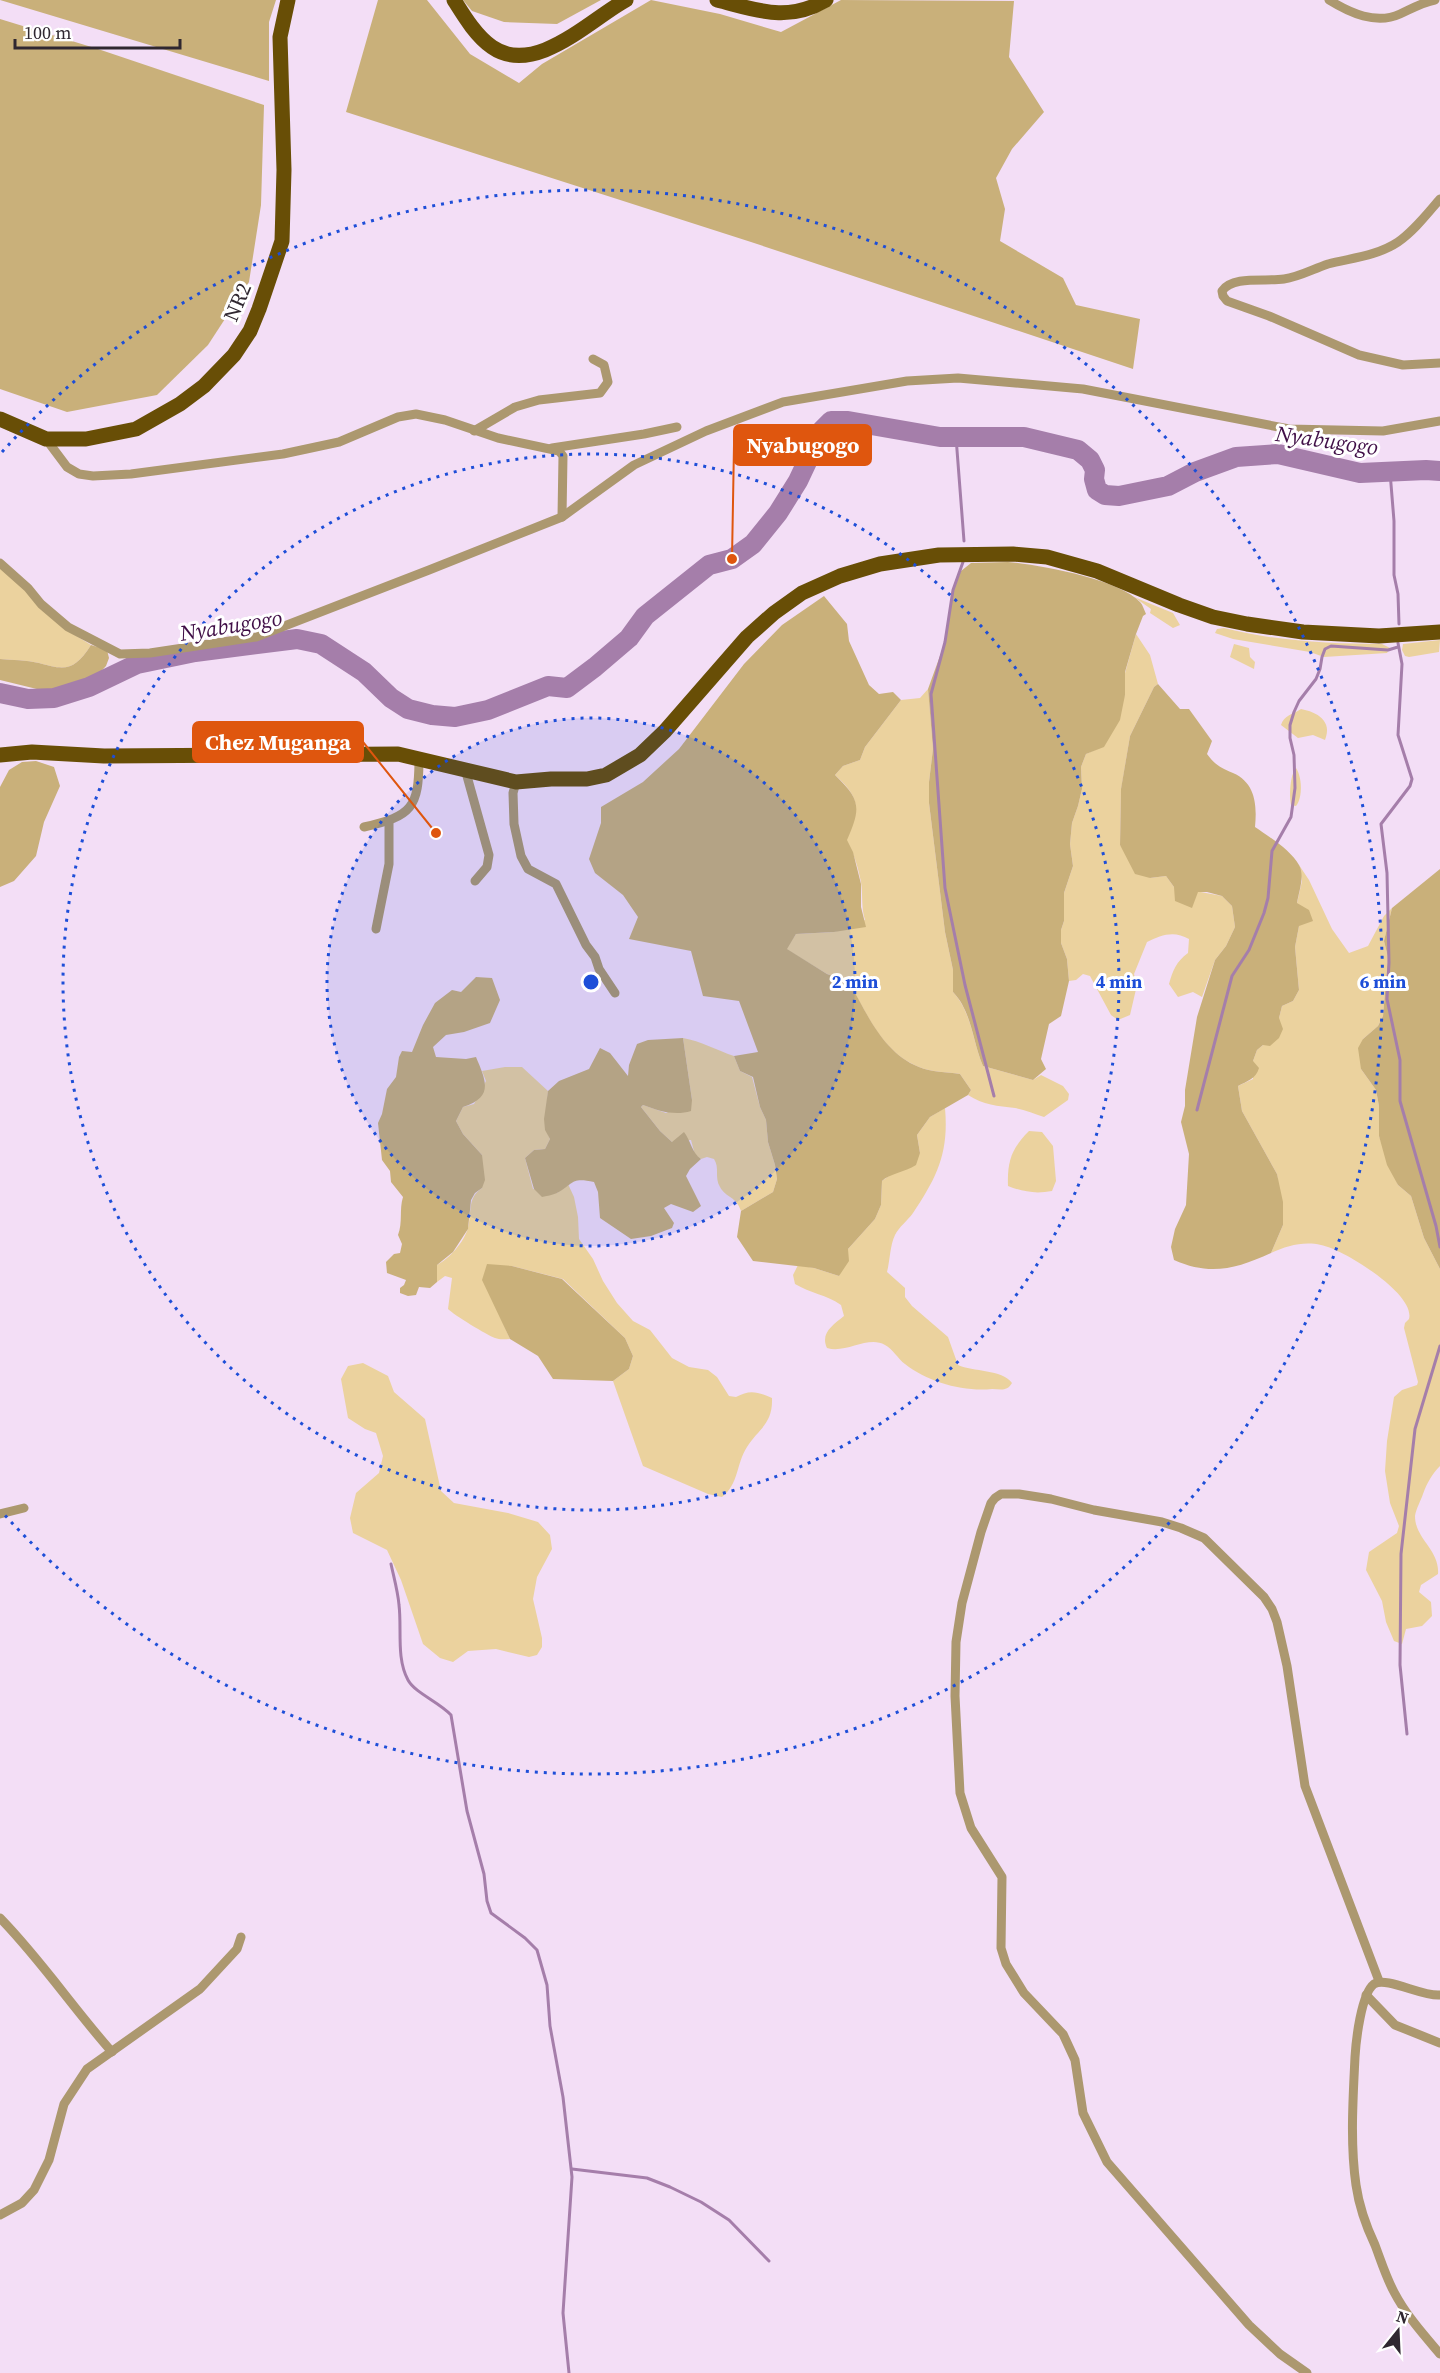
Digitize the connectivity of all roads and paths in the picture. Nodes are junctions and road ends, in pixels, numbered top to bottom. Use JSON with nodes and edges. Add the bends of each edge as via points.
{"nodes":[{"id":1,"x":288,"y":0,"type":"edge"},
{"id":2,"x":454,"y":0,"type":"edge"},
{"id":3,"x":626,"y":0,"type":"edge"},
{"id":4,"x":717,"y":0,"type":"edge"},
{"id":5,"x":826,"y":0,"type":"edge"},
{"id":6,"x":1329,"y":0,"type":"edge"},
{"id":7,"x":1435,"y":0,"type":"edge"},
{"id":8,"x":1440,"y":199,"type":"edge"},
{"id":9,"x":593,"y":358,"type":"dead end"},
{"id":10,"x":1440,"y":363,"type":"edge"},
{"id":11,"x":0,"y":419,"type":"edge"},
{"id":12,"x":1440,"y":421,"type":"edge"},
{"id":13,"x":677,"y":427,"type":"dead end"},
{"id":14,"x":474,"y":431,"type":"junction"},
{"id":15,"x":46,"y":439,"type":"junction"},
{"id":16,"x":552,"y":448,"type":"junction"},
{"id":17,"x":562,"y":517,"type":"junction"},
{"id":18,"x":0,"y":563,"type":"edge"},
{"id":19,"x":1440,"y":632,"type":"edge"},
{"id":20,"x":0,"y":755,"type":"edge"},
{"id":21,"x":419,"y":758,"type":"junction"},
{"id":22,"x":465,"y":769,"type":"junction"},
{"id":23,"x":516,"y":782,"type":"junction"},
{"id":24,"x":389,"y":821,"type":"junction"},
{"id":25,"x":364,"y":827,"type":"dead end"},
{"id":26,"x":475,"y":880,"type":"dead end"},
{"id":27,"x":376,"y":929,"type":"dead end"},
{"id":28,"x":615,"y":993,"type":"dead end"},
{"id":29,"x":24,"y":1508,"type":"dead end"},
{"id":30,"x":0,"y":1514,"type":"edge"},
{"id":31,"x":0,"y":1918,"type":"edge"},
{"id":32,"x":241,"y":1937,"type":"dead end"},
{"id":33,"x":1379,"y":1982,"type":"junction"},
{"id":34,"x":1366,"y":1995,"type":"junction"},
{"id":35,"x":1440,"y":1995,"type":"edge"},
{"id":36,"x":1440,"y":2043,"type":"edge"},
{"id":37,"x":112,"y":2052,"type":"junction"},
{"id":38,"x":0,"y":2215,"type":"edge"},
{"id":39,"x":1440,"y":2354,"type":"edge"},
{"id":40,"x":1306,"y":2373,"type":"edge"}],
"edges":[{"from":1,"to":15,"type":"highway","name":"NR2","number":"NR2","via":[[280,38],[282,242],[250,331],[234,355],[204,386],[160,418],[111,435]]},
{"from":2,"to":3,"type":"highway","via":[[492,48],[516,55],[550,48]]},
{"from":4,"to":5,"type":"highway","via":[[778,14]]},
{"from":6,"to":7,"type":"street","via":[[1357,14],[1382,19]]},
{"from":8,"to":10,"type":"street","via":[[1412,231],[1379,251],[1285,279],[1234,283],[1222,291],[1227,301],[1359,355],[1403,364]]},
{"from":9,"to":14,"type":"street","via":[[604,365],[608,382],[600,393],[514,407]]},
{"from":11,"to":15,"type":"highway","name":"NR2","number":"NR2"},
{"from":12,"to":17,"type":"street","via":[[1383,431],[1289,429],[1083,389],[958,378],[907,381],[783,402],[706,431],[634,465]]},
{"from":13,"to":16,"type":"street"},
{"from":14,"to":15,"type":"street","via":[[427,415],[408,415],[339,442],[283,454],[113,476],[79,474],[68,467]]},
{"from":14,"to":16,"type":"street"},
{"from":16,"to":17,"type":"street","via":[[563,456]]},
{"from":17,"to":18,"type":"street","via":[[256,637],[150,653],[120,654],[68,627]]},
{"from":19,"to":23,"type":"highway","via":[[1379,636],[1275,628],[1213,617],[1097,571],[1047,557],[963,553],[913,557],[840,576],[792,599],[747,637],[665,731],[622,768],[587,779]]},
{"from":20,"to":21,"type":"highway","via":[[398,754]]},
{"from":21,"to":22,"type":"highway"},
{"from":21,"to":24,"type":"street","via":[[419,785],[414,802],[402,816]]},
{"from":22,"to":23,"type":"highway"},
{"from":22,"to":26,"type":"street","via":[[489,855],[487,867]]},
{"from":23,"to":28,"type":"street","via":[[514,824],[521,856],[528,869],[556,884]]},
{"from":24,"to":25,"type":"street"},
{"from":24,"to":27,"type":"street","via":[[389,864]]},
{"from":29,"to":30,"type":"street"},
{"from":31,"to":37,"type":"street"},
{"from":32,"to":37,"type":"street","via":[[237,1949],[200,1989]]},
{"from":33,"to":34,"type":"street"},
{"from":33,"to":35,"type":"street"},
{"from":33,"to":40,"type":"street","via":[[1305,1786],[1277,1622],[1264,1597],[1204,1538],[1181,1528],[1051,1499],[1019,1494],[995,1498],[981,1532],[962,1603],[956,1642],[955,1696],[960,1793],[971,1828],[1002,1877],[1002,1948],[1006,1964],[1024,1993],[1064,2034],[1075,2060],[1083,2113],[1107,2162],[1249,2325]]},
{"from":34,"to":36,"type":"street","via":[[1395,2025]]},
{"from":34,"to":39,"type":"street","via":[[1356,2040],[1356,2185],[1365,2222],[1394,2291],[1416,2327]]},
{"from":37,"to":38,"type":"street","via":[[87,2069],[64,2104],[49,2160],[34,2190],[22,2203]]}]}
